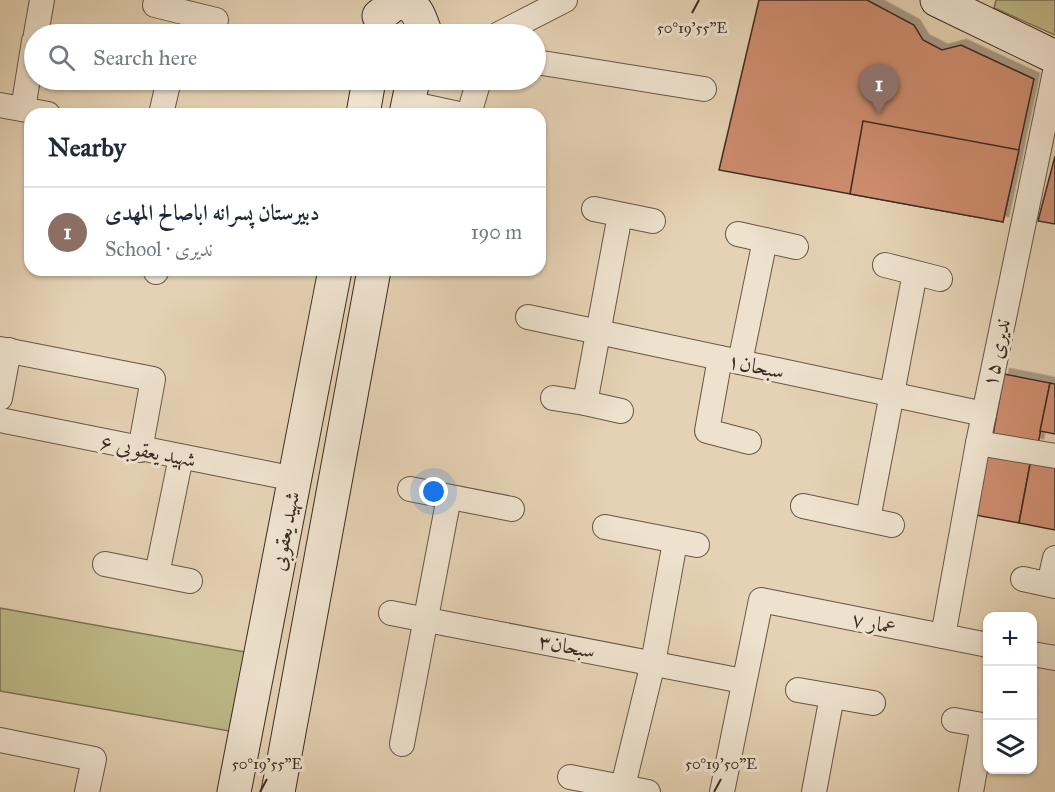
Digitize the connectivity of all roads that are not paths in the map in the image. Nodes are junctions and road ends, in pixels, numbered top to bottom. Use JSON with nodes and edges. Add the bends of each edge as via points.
{"nodes":[{"id":1,"x":42,"y":0,"type":"edge"},
{"id":2,"x":566,"y":0,"type":"edge"},
{"id":3,"x":937,"y":0,"type":"edge"},
{"id":4,"x":154,"y":5,"type":"dead end"},
{"id":5,"x":981,"y":10,"type":"edge"},
{"id":6,"x":379,"y":17,"type":"edge"},
{"id":7,"x":216,"y":20,"type":"dead end"},
{"id":8,"x":428,"y":21,"type":"edge"},
{"id":9,"x":181,"y":23,"type":"edge"},
{"id":10,"x":38,"y":24,"type":"edge"},
{"id":11,"x":519,"y":24,"type":"edge"},
{"id":12,"x":1055,"y":57,"type":"edge"},
{"id":13,"x":546,"y":64,"type":"edge"},
{"id":14,"x":24,"y":70,"type":"edge"},
{"id":15,"x":1055,"y":72,"type":"edge"},
{"id":16,"x":704,"y":89,"type":"dead end"},
{"id":17,"x":167,"y":90,"type":"edge"},
{"id":18,"x":367,"y":90,"type":"edge"},
{"id":19,"x":476,"y":90,"type":"edge"},
{"id":20,"x":409,"y":99,"type":"edge"},
{"id":21,"x":11,"y":107,"type":"edge"},
{"id":22,"x":162,"y":108,"type":"edge"},
{"id":23,"x":364,"y":108,"type":"edge"},
{"id":24,"x":439,"y":108,"type":"edge"},
{"id":25,"x":471,"y":108,"type":"edge"},
{"id":26,"x":594,"y":209,"type":"dead end"},
{"id":27,"x":620,"y":215,"type":"junction"},
{"id":28,"x":653,"y":221,"type":"dead end"},
{"id":29,"x":738,"y":234,"type":"dead end"},
{"id":30,"x":765,"y":240,"type":"junction"},
{"id":31,"x":796,"y":247,"type":"dead end"},
{"id":32,"x":885,"y":265,"type":"dead end"},
{"id":33,"x":915,"y":273,"type":"junction"},
{"id":34,"x":334,"y":276,"type":"edge"},
{"id":35,"x":373,"y":276,"type":"edge"},
{"id":36,"x":940,"y":279,"type":"dead end"},
{"id":37,"x":528,"y":317,"type":"dead end"},
{"id":38,"x":598,"y":332,"type":"junction"},
{"id":39,"x":4,"y":350,"type":"edge"},
{"id":40,"x":730,"y":360,"type":"junction"},
{"id":41,"x":892,"y":395,"type":"junction"},
{"id":42,"x":0,"y":398,"type":"edge"},
{"id":43,"x":553,"y":398,"type":"dead end"},
{"id":44,"x":585,"y":403,"type":"junction"},
{"id":45,"x":621,"y":411,"type":"dead end"},
{"id":46,"x":984,"y":414,"type":"junction"},
{"id":47,"x":0,"y":420,"type":"edge"},
{"id":48,"x":749,"y":442,"type":"dead end"},
{"id":49,"x":978,"y":443,"type":"junction"},
{"id":50,"x":140,"y":450,"type":"junction"},
{"id":51,"x":1055,"y":456,"type":"edge"},
{"id":52,"x":181,"y":457,"type":"junction"},
{"id":53,"x":295,"y":479,"type":"junction"},
{"id":54,"x":410,"y":489,"type":"dead end"},
{"id":55,"x":449,"y":497,"type":"junction"},
{"id":56,"x":803,"y":506,"type":"dead end"},
{"id":57,"x":512,"y":509,"type":"dead end"},
{"id":58,"x":868,"y":519,"type":"junction"},
{"id":59,"x":892,"y":525,"type":"dead end"},
{"id":60,"x":605,"y":527,"type":"dead end"},
{"id":61,"x":1055,"y":558,"type":"edge"},
{"id":62,"x":105,"y":564,"type":"dead end"},
{"id":63,"x":157,"y":574,"type":"junction"},
{"id":64,"x":1023,"y":579,"type":"dead end"},
{"id":65,"x":190,"y":581,"type":"dead end"},
{"id":66,"x":1052,"y":585,"type":"edge"},
{"id":67,"x":391,"y":612,"type":"dead end"},
{"id":68,"x":424,"y":618,"type":"junction"},
{"id":69,"x":943,"y":636,"type":"junction"},
{"id":70,"x":983,"y":644,"type":"edge"},
{"id":71,"x":1037,"y":655,"type":"edge"},
{"id":72,"x":1055,"y":658,"type":"edge"},
{"id":73,"x":653,"y":663,"type":"junction"},
{"id":74,"x":743,"y":681,"type":"junction"},
{"id":75,"x":798,"y":690,"type":"dead end"},
{"id":76,"x":832,"y":696,"type":"junction"},
{"id":77,"x":873,"y":703,"type":"dead end"},
{"id":78,"x":954,"y":720,"type":"dead end"},
{"id":79,"x":983,"y":726,"type":"edge"},
{"id":80,"x":983,"y":735,"type":"edge"},
{"id":81,"x":0,"y":740,"type":"edge"},
{"id":82,"x":402,"y":744,"type":"dead end"},
{"id":83,"x":570,"y":777,"type":"dead end"},
{"id":84,"x":623,"y":786,"type":"junction"},
{"id":85,"x":87,"y":792,"type":"edge"},
{"id":86,"x":234,"y":792,"type":"edge"},
{"id":87,"x":278,"y":792,"type":"edge"},
{"id":88,"x":648,"y":792,"type":"edge"},
{"id":89,"x":722,"y":792,"type":"edge"},
{"id":90,"x":814,"y":792,"type":"edge"},
{"id":91,"x":971,"y":792,"type":"edge"}],
"edges":[{"from":1,"to":10,"type":"street"},
{"from":2,"to":11,"type":"street"},
{"from":3,"to":5,"type":"street"},
{"from":4,"to":9,"type":"street"},
{"from":5,"to":12,"type":"street"},
{"from":6,"to":8,"type":"street","via":[[397,2],[408,4]]},
{"from":7,"to":9,"type":"street"},
{"from":13,"to":16,"type":"street"},
{"from":14,"to":21,"type":"street"},
{"from":15,"to":46,"type":"street","name":"ندیری ۱۵"},
{"from":17,"to":22,"type":"street"},
{"from":18,"to":23,"type":"street"},
{"from":19,"to":25,"type":"street"},
{"from":20,"to":24,"type":"street"},
{"from":26,"to":27,"type":"street"},
{"from":27,"to":28,"type":"street"},
{"from":27,"to":38,"type":"street"},
{"from":29,"to":30,"type":"street"},
{"from":30,"to":31,"type":"street"},
{"from":30,"to":40,"type":"street"},
{"from":32,"to":33,"type":"street"},
{"from":33,"to":36,"type":"street"},
{"from":33,"to":41,"type":"street"},
{"from":34,"to":53,"type":"street","name":"شهید یعقوبی"},
{"from":35,"to":87,"type":"street","name":"شهید یعقوبی"},
{"from":37,"to":38,"type":"street","name":"سبحان۱"},
{"from":38,"to":40,"type":"street","name":"سبحان۱"},
{"from":38,"to":44,"type":"street"},
{"from":39,"to":42,"type":"street"},
{"from":39,"to":50,"type":"street","via":[[153,379]]},
{"from":40,"to":41,"type":"street","name":"سبحان۱"},
{"from":40,"to":48,"type":"street","via":[[707,431]]},
{"from":41,"to":46,"type":"street","name":"سبحان۱"},
{"from":41,"to":58,"type":"street"},
{"from":43,"to":44,"type":"street"},
{"from":44,"to":45,"type":"street"},
{"from":46,"to":49,"type":"street","name":"ندیری ۱۵"},
{"from":47,"to":50,"type":"street","name":"شهید یعقوبی ۶"},
{"from":49,"to":51,"type":"street"},
{"from":49,"to":69,"type":"street","name":"ندیری ۱۵"},
{"from":50,"to":52,"type":"street","name":"شهید یعقوبی ۶"},
{"from":52,"to":53,"type":"street","name":"شهید یعقوبی ۶"},
{"from":52,"to":63,"type":"street"},
{"from":53,"to":86,"type":"street","name":"شهید یعقوبی"},
{"from":54,"to":55,"type":"street"},
{"from":55,"to":57,"type":"street"},
{"from":55,"to":68,"type":"street"},
{"from":56,"to":58,"type":"street"},
{"from":58,"to":59,"type":"street"},
{"from":60,"to":73,"type":"street","via":[[686,544]]},
{"from":61,"to":66,"type":"street"},
{"from":62,"to":63,"type":"street"},
{"from":63,"to":65,"type":"street"},
{"from":64,"to":66,"type":"street"},
{"from":67,"to":68,"type":"street","name":"سبحان۳"},
{"from":68,"to":73,"type":"street","name":"سبحان۳"},
{"from":68,"to":82,"type":"street"},
{"from":69,"to":70,"type":"street","name":"عمار ۷"},
{"from":69,"to":74,"type":"street","name":"عمار ۷","via":[[761,600]]},
{"from":71,"to":72,"type":"street"},
{"from":73,"to":74,"type":"street","name":"سبحان۳"},
{"from":73,"to":84,"type":"street"},
{"from":74,"to":89,"type":"street"},
{"from":75,"to":76,"type":"street"},
{"from":76,"to":77,"type":"street"},
{"from":76,"to":90,"type":"street"},
{"from":78,"to":79,"type":"street"},
{"from":80,"to":91,"type":"street"},
{"from":81,"to":85,"type":"street","via":[[94,759]]},
{"from":83,"to":84,"type":"street"},
{"from":84,"to":88,"type":"street"}]}
